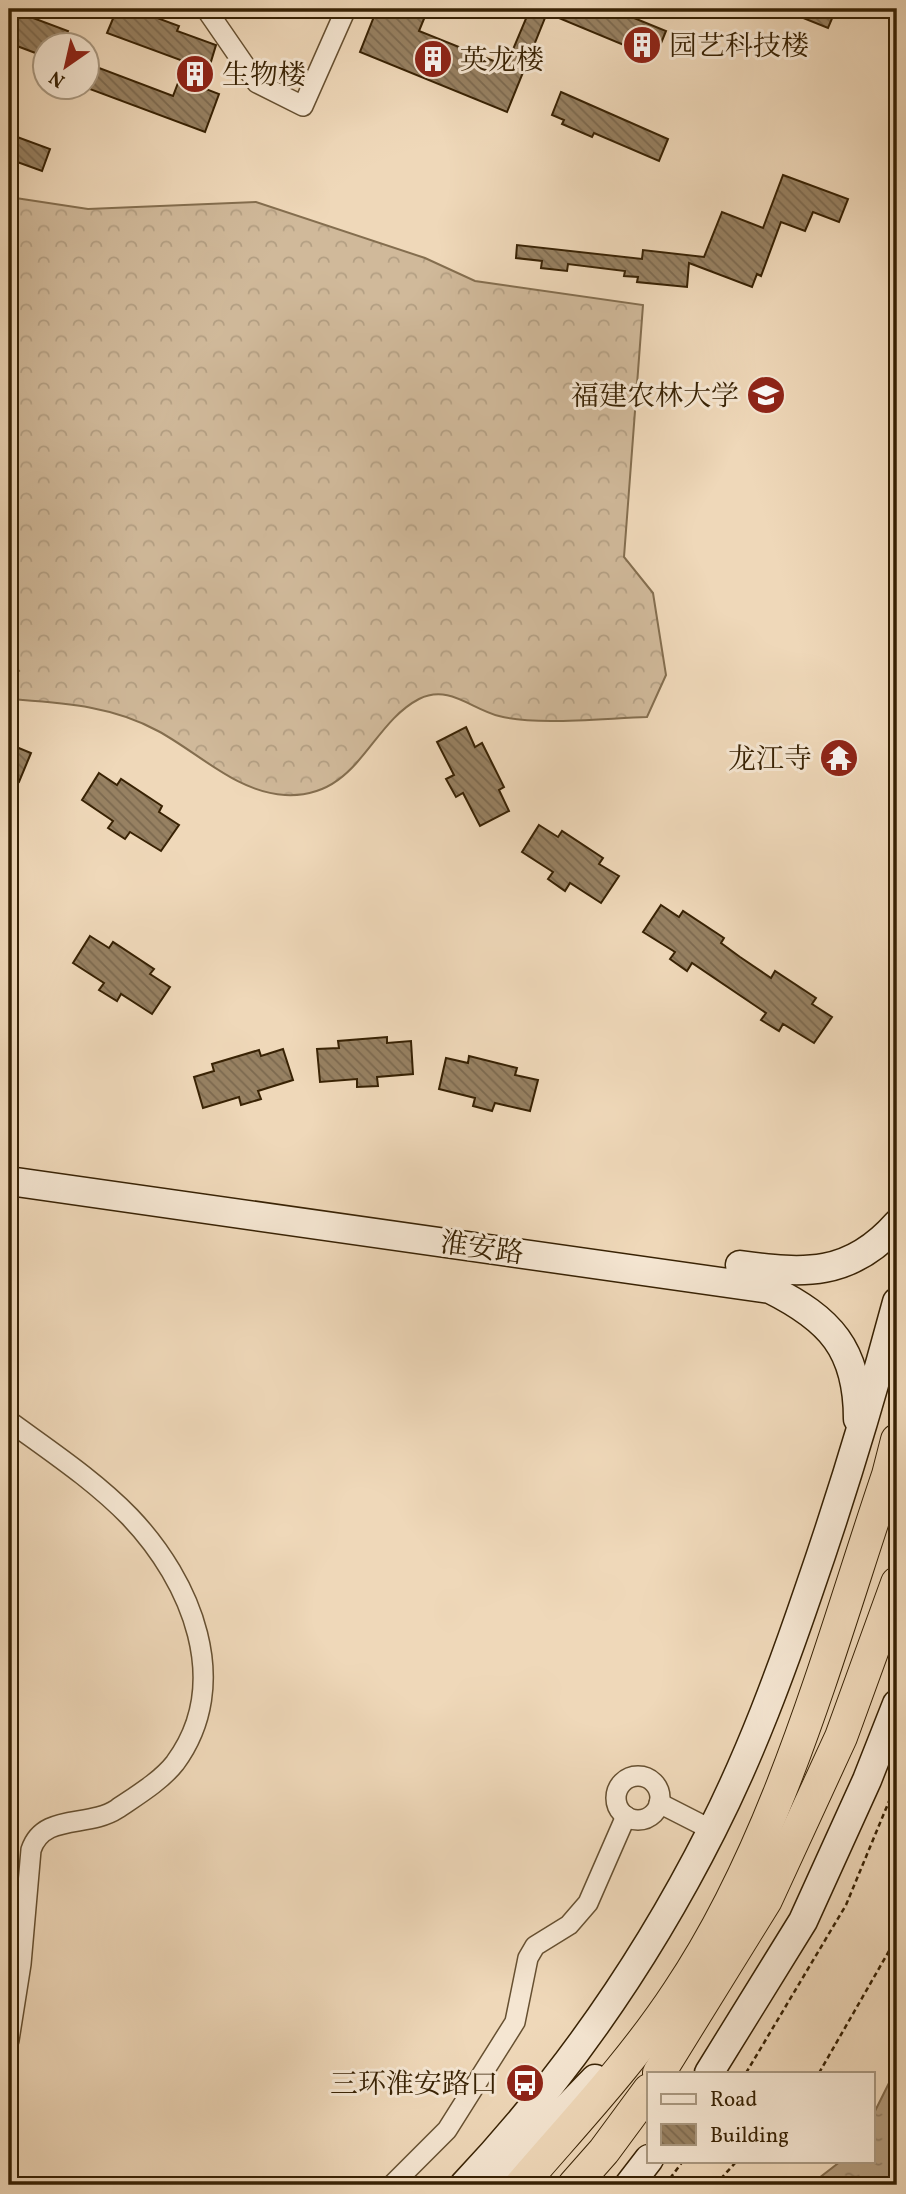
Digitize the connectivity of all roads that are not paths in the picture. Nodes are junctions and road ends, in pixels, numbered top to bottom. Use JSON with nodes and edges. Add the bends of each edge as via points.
{"nodes":[{"id":1,"x":206,"y":9,"type":"edge"},
{"id":2,"x":346,"y":9,"type":"edge"},
{"id":3,"x":9,"y":1162,"type":"edge"},
{"id":4,"x":9,"y":1181,"type":"edge"},
{"id":5,"x":897,"y":1224,"type":"edge"},
{"id":6,"x":897,"y":1302,"type":"edge"},
{"id":7,"x":9,"y":1421,"type":"edge"},
{"id":8,"x":859,"y":1436,"type":"junction"},
{"id":9,"x":897,"y":1440,"type":"edge"},
{"id":10,"x":897,"y":1583,"type":"edge"},
{"id":11,"x":897,"y":1704,"type":"edge"},
{"id":12,"x":659,"y":1803,"type":"junction"},
{"id":13,"x":626,"y":1816,"type":"junction"},
{"id":14,"x":712,"y":1830,"type":"junction"},
{"id":15,"x":679,"y":1991,"type":"junction"},
{"id":16,"x":9,"y":2040,"type":"edge"},
{"id":17,"x":660,"y":2072,"type":"edge"},
{"id":18,"x":710,"y":2072,"type":"edge"},
{"id":19,"x":645,"y":2096,"type":"edge"},
{"id":20,"x":647,"y":2162,"type":"edge"},
{"id":21,"x":392,"y":2185,"type":"edge"},
{"id":22,"x":464,"y":2185,"type":"edge"},
{"id":23,"x":492,"y":2185,"type":"edge"},
{"id":24,"x":522,"y":2185,"type":"edge"},
{"id":25,"x":573,"y":2185,"type":"edge"},
{"id":26,"x":587,"y":2185,"type":"edge"},
{"id":27,"x":629,"y":2185,"type":"edge"}],
"edges":[{"from":1,"to":2,"type":"street","via":[[257,83],[303,106]]},
{"from":3,"to":5,"type":"main road","name":"淮安路","via":[[794,1273],[853,1258]]},
{"from":4,"to":8,"type":"main road","name":"淮安路","via":[[770,1289],[810,1311],[834,1332],[853,1373]]},
{"from":6,"to":8,"type":"main road"},
{"from":7,"to":16,"type":"street","via":[[100,1490],[153,1545],[177,1581],[196,1626],[205,1688],[184,1748],[162,1776],[115,1811],[44,1829],[36,1838]]},
{"from":8,"to":14,"type":"main road","via":[[785,1659]]},
{"from":9,"to":15,"type":"highway","via":[[770,1820]]},
{"from":10,"to":17,"type":"highway","via":[[841,1737],[766,1899]]},
{"from":11,"to":18,"type":"main road","via":[[803,1921]]},
{"from":12,"to":13,"type":"street","via":[[646,1819]]},
{"from":12,"to":13,"type":"street","via":[[653,1782],[631,1777],[617,1792],[617,1806]]},
{"from":12,"to":14,"type":"street"},
{"from":13,"to":21,"type":"street","via":[[588,1903],[528,1958],[515,2022],[461,2108],[447,2130]]},
{"from":14,"to":22,"type":"main road","via":[[657,1928],[588,2035],[520,2124]]},
{"from":15,"to":23,"type":"main road"},
{"from":15,"to":24,"type":"highway","via":[[626,2064]]},
{"from":19,"to":25,"type":"highway"},
{"from":19,"to":26,"type":"highway"},
{"from":20,"to":27,"type":"main road"}]}
